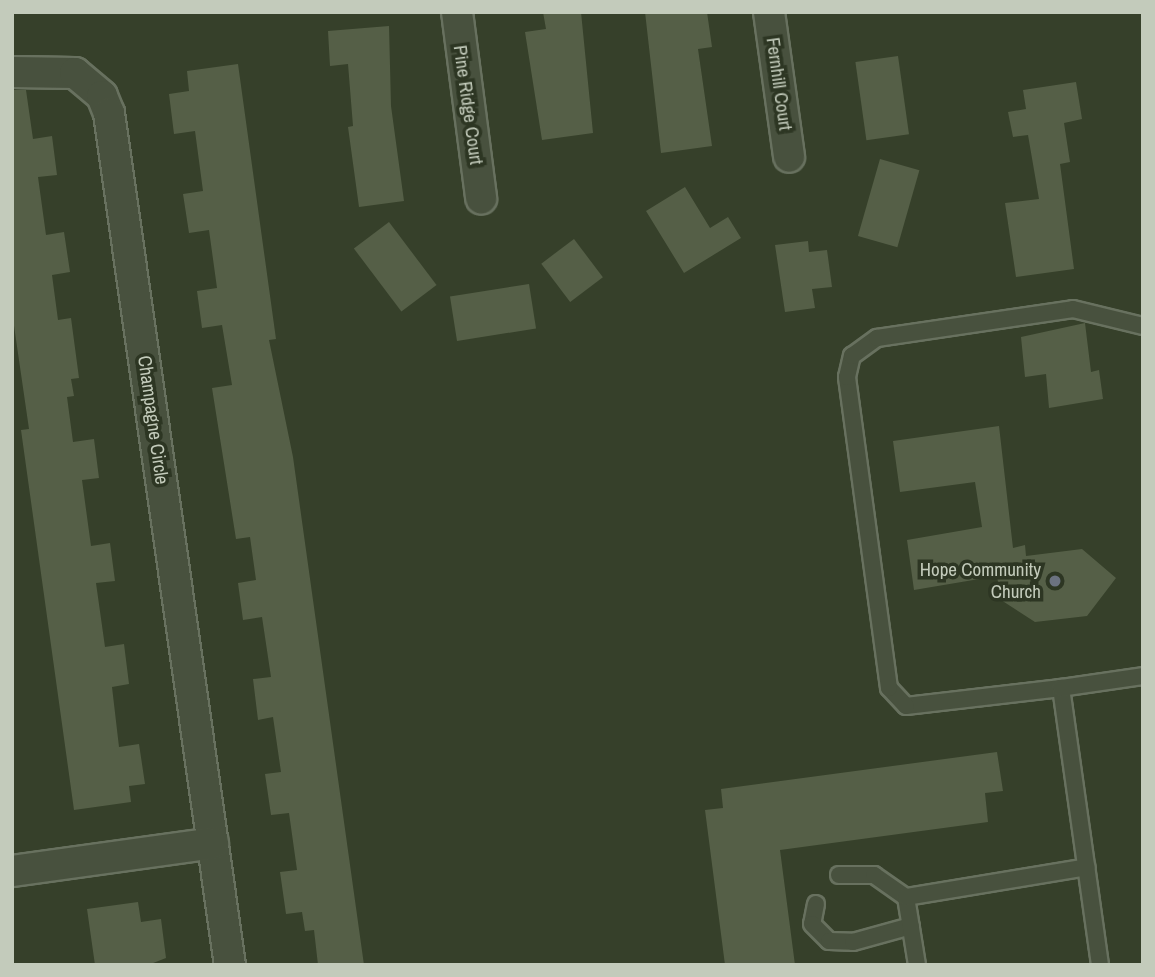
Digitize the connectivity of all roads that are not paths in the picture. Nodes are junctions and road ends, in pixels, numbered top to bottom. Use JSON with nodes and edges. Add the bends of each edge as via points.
{"nodes":[{"id":1,"x":457,"y":12,"type":"edge"},
{"id":2,"x":769,"y":12,"type":"edge"},
{"id":3,"x":12,"y":72,"type":"edge"},
{"id":4,"x":789,"y":157,"type":"dead end"},
{"id":5,"x":481,"y":198,"type":"dead end"},
{"id":6,"x":1143,"y":326,"type":"edge"},
{"id":7,"x":1143,"y":676,"type":"edge"},
{"id":8,"x":1061,"y":688,"type":"junction"},
{"id":9,"x":213,"y":843,"type":"junction"},
{"id":10,"x":1087,"y":867,"type":"junction"},
{"id":11,"x":12,"y":871,"type":"edge"},
{"id":12,"x":839,"y":875,"type":"dead end"},
{"id":13,"x":906,"y":897,"type":"junction"},
{"id":14,"x":816,"y":904,"type":"dead end"},
{"id":15,"x":911,"y":926,"type":"junction"},
{"id":16,"x":230,"y":965,"type":"edge"},
{"id":17,"x":917,"y":965,"type":"edge"},
{"id":18,"x":1100,"y":965,"type":"edge"}],
"edges":[{"from":1,"to":5,"type":"street","name":"Pine Ridge Court"},
{"from":2,"to":4,"type":"street","name":"Fernhill Court"},
{"from":3,"to":9,"type":"street","name":"Champagne Circle","via":[[44,68],[75,73],[102,96],[108,113]]},
{"from":6,"to":8,"type":"lane","via":[[1073,309],[877,338],[852,356],[847,377],[889,688],[906,706]]},
{"from":7,"to":8,"type":"lane"},
{"from":8,"to":10,"type":"lane"},
{"from":9,"to":11,"type":"street"},
{"from":9,"to":16,"type":"street","name":"Champagne Circle"},
{"from":10,"to":13,"type":"lane"},
{"from":10,"to":18,"type":"lane"},
{"from":12,"to":13,"type":"lane","via":[[874,875]]},
{"from":13,"to":15,"type":"lane"},
{"from":14,"to":15,"type":"lane","via":[[812,924],[829,941],[853,942]]},
{"from":15,"to":17,"type":"lane"}]}
